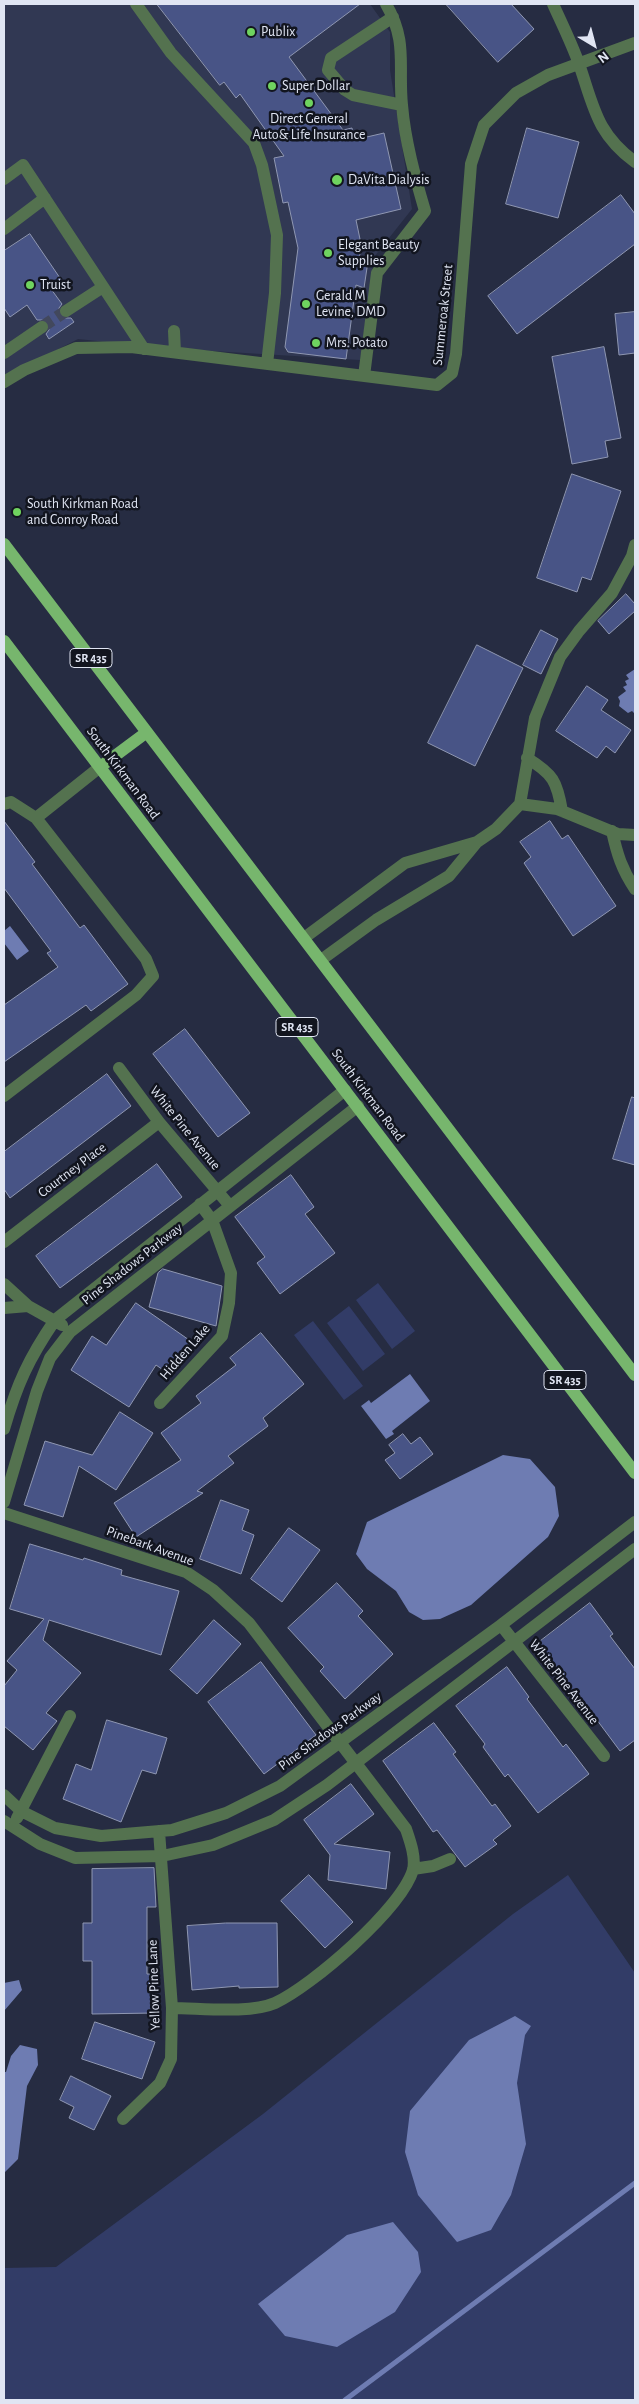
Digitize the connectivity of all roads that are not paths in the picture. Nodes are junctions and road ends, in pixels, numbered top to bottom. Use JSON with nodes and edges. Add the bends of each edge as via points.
{"nodes":[{"id":1,"x":136,"y":4,"type":"edge"},
{"id":2,"x":386,"y":4,"type":"edge"},
{"id":3,"x":553,"y":4,"type":"edge"},
{"id":4,"x":393,"y":17,"type":"junction"},
{"id":5,"x":635,"y":43,"type":"edge"},
{"id":6,"x":579,"y":62,"type":"junction"},
{"id":7,"x":402,"y":105,"type":"junction"},
{"id":8,"x":635,"y":162,"type":"edge"},
{"id":9,"x":4,"y":179,"type":"edge"},
{"id":10,"x":45,"y":198,"type":"junction"},
{"id":11,"x":4,"y":229,"type":"edge"},
{"id":12,"x":104,"y":287,"type":"junction"},
{"id":13,"x":66,"y":311,"type":"tunnel mouth"},
{"id":14,"x":42,"y":327,"type":"tunnel mouth"},
{"id":15,"x":174,"y":332,"type":"dead end"},
{"id":16,"x":144,"y":348,"type":"junction"},
{"id":17,"x":4,"y":352,"type":"edge"},
{"id":18,"x":175,"y":352,"type":"junction"},
{"id":19,"x":267,"y":364,"type":"junction"},
{"id":20,"x":364,"y":376,"type":"junction"},
{"id":21,"x":4,"y":382,"type":"edge"},
{"id":22,"x":4,"y":544,"type":"edge"},
{"id":23,"x":635,"y":545,"type":"edge"},
{"id":24,"x":4,"y":640,"type":"edge"},
{"id":25,"x":147,"y":732,"type":"junction"},
{"id":26,"x":527,"y":758,"type":"junction"},
{"id":27,"x":100,"y":768,"type":"junction"},
{"id":28,"x":4,"y":804,"type":"edge"},
{"id":29,"x":520,"y":804,"type":"junction"},
{"id":30,"x":562,"y":811,"type":"junction"},
{"id":31,"x":36,"y":818,"type":"junction"},
{"id":32,"x":612,"y":832,"type":"junction"},
{"id":33,"x":635,"y":835,"type":"edge"},
{"id":34,"x":477,"y":842,"type":"junction"},
{"id":35,"x":635,"y":889,"type":"edge"},
{"id":36,"x":304,"y":938,"type":"junction"},
{"id":37,"x":320,"y":960,"type":"junction"},
{"id":38,"x":119,"y":1068,"type":"dead end"},
{"id":39,"x":346,"y":1090,"type":"junction"},
{"id":40,"x":4,"y":1096,"type":"edge"},
{"id":41,"x":358,"y":1106,"type":"junction"},
{"id":42,"x":159,"y":1122,"type":"junction"},
{"id":43,"x":217,"y":1191,"type":"junction"},
{"id":44,"x":200,"y":1204,"type":"junction"},
{"id":45,"x":230,"y":1206,"type":"junction"},
{"id":46,"x":212,"y":1220,"type":"junction"},
{"id":47,"x":4,"y":1242,"type":"edge"},
{"id":48,"x":4,"y":1284,"type":"edge"},
{"id":49,"x":28,"y":1306,"type":"junction"},
{"id":50,"x":4,"y":1308,"type":"edge"},
{"id":51,"x":55,"y":1320,"type":"junction"},
{"id":52,"x":70,"y":1332,"type":"junction"},
{"id":53,"x":635,"y":1375,"type":"edge"},
{"id":54,"x":160,"y":1403,"type":"dead end"},
{"id":55,"x":4,"y":1428,"type":"edge"},
{"id":56,"x":635,"y":1473,"type":"edge"},
{"id":57,"x":4,"y":1502,"type":"edge"},
{"id":58,"x":4,"y":1513,"type":"edge"},
{"id":59,"x":635,"y":1522,"type":"edge"},
{"id":60,"x":635,"y":1548,"type":"edge"},
{"id":61,"x":501,"y":1626,"type":"junction"},
{"id":62,"x":513,"y":1641,"type":"junction"},
{"id":63,"x":70,"y":1716,"type":"dead end"},
{"id":64,"x":340,"y":1741,"type":"junction"},
{"id":65,"x":604,"y":1756,"type":"dead end"},
{"id":66,"x":356,"y":1763,"type":"junction"},
{"id":67,"x":4,"y":1795,"type":"edge"},
{"id":68,"x":21,"y":1811,"type":"junction"},
{"id":69,"x":8,"y":1824,"type":"edge"},
{"id":70,"x":159,"y":1831,"type":"junction"},
{"id":71,"x":162,"y":1856,"type":"junction"},
{"id":72,"x":450,"y":1859,"type":"dead end"},
{"id":73,"x":413,"y":1869,"type":"junction"},
{"id":74,"x":172,"y":2008,"type":"junction"},
{"id":75,"x":123,"y":2119,"type":"dead end"}],
"edges":[{"from":1,"to":19,"type":"street","via":[[171,53],[254,143],[277,234],[275,293]]},
{"from":2,"to":4,"type":"street"},
{"from":3,"to":6,"type":"street"},
{"from":4,"to":7,"type":"street","via":[[402,53]]},
{"from":4,"to":7,"type":"street","via":[[330,58],[328,70],[353,95]]},
{"from":5,"to":6,"type":"street","name":"Summeroak Street"},
{"from":6,"to":8,"type":"street","via":[[595,116],[612,143]]},
{"from":6,"to":20,"type":"street","name":"Summeroak Street","via":[[516,93],[484,125],[471,164],[452,373],[437,384]]},
{"from":7,"to":20,"type":"street","via":[[412,167],[426,211],[377,272]]},
{"from":9,"to":10,"type":"street","via":[[23,165]]},
{"from":10,"to":11,"type":"street"},
{"from":10,"to":12,"type":"street"},
{"from":12,"to":13,"type":"street"},
{"from":12,"to":16,"type":"street"},
{"from":14,"to":17,"type":"street"},
{"from":15,"to":18,"type":"street"},
{"from":16,"to":18,"type":"street","name":"Summeroak Street"},
{"from":16,"to":21,"type":"street","name":"Summeroak Street","via":[[76,348]]},
{"from":18,"to":19,"type":"street","name":"Summeroak Street"},
{"from":19,"to":20,"type":"street","name":"Summeroak Street"},
{"from":22,"to":25,"type":"main road","number":"SR 435"},
{"from":23,"to":26,"type":"street","via":[[612,593],[560,657],[535,718]]},
{"from":24,"to":27,"type":"main road","name":"South Kirkman Road","number":"SR 435"},
{"from":25,"to":27,"type":"main road"},
{"from":25,"to":36,"type":"main road","number":"SR 435"},
{"from":26,"to":29,"type":"street"},
{"from":26,"to":30,"type":"street","via":[[555,780]]},
{"from":27,"to":31,"type":"street"},
{"from":27,"to":39,"type":"main road","name":"South Kirkman Road","number":"SR 435"},
{"from":28,"to":31,"type":"street","via":[[11,802]]},
{"from":29,"to":30,"type":"street"},
{"from":29,"to":34,"type":"street","via":[[496,829]]},
{"from":30,"to":32,"type":"street"},
{"from":31,"to":40,"type":"street","via":[[146,959],[154,976],[136,994]]},
{"from":32,"to":33,"type":"street"},
{"from":32,"to":35,"type":"street","via":[[624,874]]},
{"from":34,"to":36,"type":"street","via":[[405,863]]},
{"from":34,"to":37,"type":"street","via":[[449,876],[405,901]]},
{"from":36,"to":37,"type":"main road","number":"SR 435"},
{"from":37,"to":53,"type":"main road","number":"SR 435"},
{"from":38,"to":42,"type":"street","name":"White Pine Avenue"},
{"from":39,"to":41,"type":"main road","name":"South Kirkman Road","number":"SR 435"},
{"from":39,"to":43,"type":"street","name":"Pine Shadows Parkway"},
{"from":41,"to":45,"type":"street","name":"Pine Shadows Parkway"},
{"from":41,"to":56,"type":"main road","name":"South Kirkman Road","number":"SR 435"},
{"from":42,"to":43,"type":"street","name":"White Pine Avenue"},
{"from":42,"to":47,"type":"street","name":"Courtney Place"},
{"from":43,"to":44,"type":"street","name":"Pine Shadows Parkway"},
{"from":43,"to":45,"type":"street","name":"White Pine Avenue"},
{"from":44,"to":46,"type":"street","name":"Hidden Lake"},
{"from":44,"to":51,"type":"street","name":"Pine Shadows Parkway"},
{"from":45,"to":46,"type":"street","name":"Pine Shadows Parkway"},
{"from":46,"to":52,"type":"street","name":"Pine Shadows Parkway"},
{"from":46,"to":54,"type":"street","name":"Hidden Lake","via":[[230,1273],[229,1303],[222,1336]]},
{"from":48,"to":49,"type":"street"},
{"from":49,"to":50,"type":"street"},
{"from":49,"to":51,"type":"street"},
{"from":51,"to":52,"type":"street"},
{"from":51,"to":55,"type":"street","name":"Pine Shadows Parkway","via":[[32,1354],[15,1390]]},
{"from":52,"to":57,"type":"street","name":"Pine Shadows Parkway","via":[[50,1358],[37,1391]]},
{"from":58,"to":64,"type":"street","name":"Pinebark Avenue","via":[[186,1572],[213,1590],[249,1624]]},
{"from":59,"to":61,"type":"street","name":"Pine Shadows Parkway"},
{"from":60,"to":62,"type":"street"},
{"from":61,"to":62,"type":"street","name":"White Pine Avenue"},
{"from":61,"to":64,"type":"street","name":"Pine Shadows Parkway"},
{"from":62,"to":65,"type":"street","name":"White Pine Avenue"},
{"from":62,"to":66,"type":"street"},
{"from":63,"to":68,"type":"street"},
{"from":64,"to":66,"type":"street","name":"Pinebark Avenue"},
{"from":64,"to":70,"type":"street","name":"Pine Shadows Parkway","via":[[280,1786],[226,1813]]},
{"from":66,"to":71,"type":"street","via":[[274,1820],[212,1845]]},
{"from":66,"to":73,"type":"street","name":"Pinebark Avenue","via":[[406,1829],[412,1848]]},
{"from":67,"to":68,"type":"street","name":"Pine Shadows Parkway"},
{"from":68,"to":69,"type":"street"},
{"from":68,"to":70,"type":"street","name":"Pine Shadows Parkway","via":[[55,1828],[101,1836]]},
{"from":69,"to":71,"type":"street","via":[[40,1844],[75,1858]]},
{"from":70,"to":71,"type":"street","name":"Yellow Pine Lane"},
{"from":71,"to":74,"type":"street","name":"Yellow Pine Lane"},
{"from":72,"to":73,"type":"street"},
{"from":73,"to":74,"type":"street","via":[[379,1921],[307,1984],[273,2003],[238,2009]]},
{"from":74,"to":75,"type":"street","name":"Yellow Pine Lane","via":[[171,2059],[160,2083]]}]}
